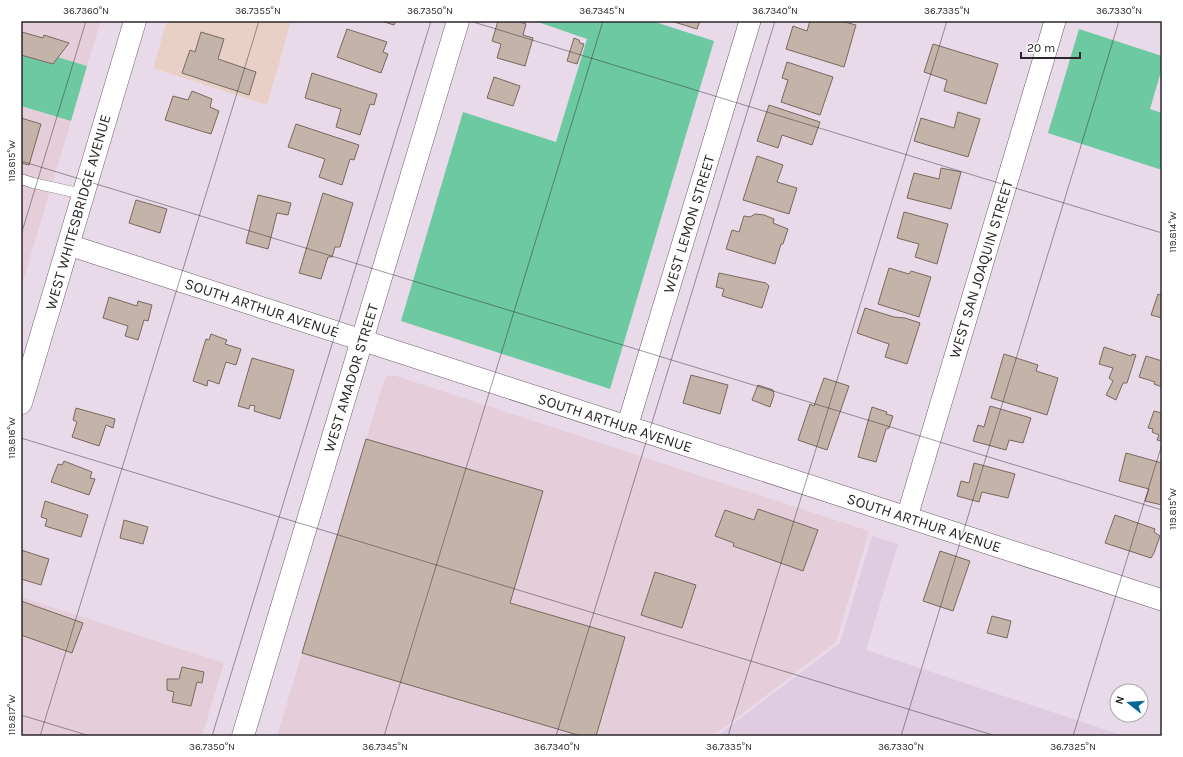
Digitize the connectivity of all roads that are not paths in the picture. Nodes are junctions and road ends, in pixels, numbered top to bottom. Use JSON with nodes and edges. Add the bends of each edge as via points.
{"nodes":[{"id":1,"x":135,"y":21,"type":"edge"},
{"id":2,"x":458,"y":21,"type":"edge"},
{"id":3,"x":750,"y":21,"type":"edge"},
{"id":4,"x":1055,"y":21,"type":"edge"},
{"id":5,"x":21,"y":179,"type":"edge"},
{"id":6,"x":83,"y":194,"type":"junction"},
{"id":7,"x":69,"y":245,"type":"junction"},
{"id":8,"x":362,"y":340,"type":"junction"},
{"id":9,"x":21,"y":403,"type":"edge"},
{"id":10,"x":627,"y":426,"type":"junction"},
{"id":11,"x":907,"y":517,"type":"junction"},
{"id":12,"x":1162,"y":600,"type":"edge"},
{"id":13,"x":244,"y":736,"type":"edge"}],
"edges":[{"from":1,"to":6,"type":"main road","name":"WEST WHITESBRIDGE AVENUE"},
{"from":2,"to":8,"type":"main road","name":"WEST AMADOR STREET"},
{"from":3,"to":10,"type":"street","name":"WEST LEMON STREET"},
{"from":4,"to":11,"type":"street","name":"WEST SAN JOAQUIN STREET"},
{"from":5,"to":6,"type":"lane"},
{"from":6,"to":7,"type":"main road","name":"WEST WHITESBRIDGE AVENUE"},
{"from":7,"to":8,"type":"street","name":"SOUTH ARTHUR AVENUE"},
{"from":7,"to":9,"type":"main road","name":"WEST WHITESBRIDGE AVENUE"},
{"from":8,"to":10,"type":"street","name":"SOUTH ARTHUR AVENUE"},
{"from":8,"to":13,"type":"main road","name":"WEST AMADOR STREET"},
{"from":10,"to":11,"type":"street","name":"SOUTH ARTHUR AVENUE"},
{"from":11,"to":12,"type":"street","name":"SOUTH ARTHUR AVENUE"}]}
